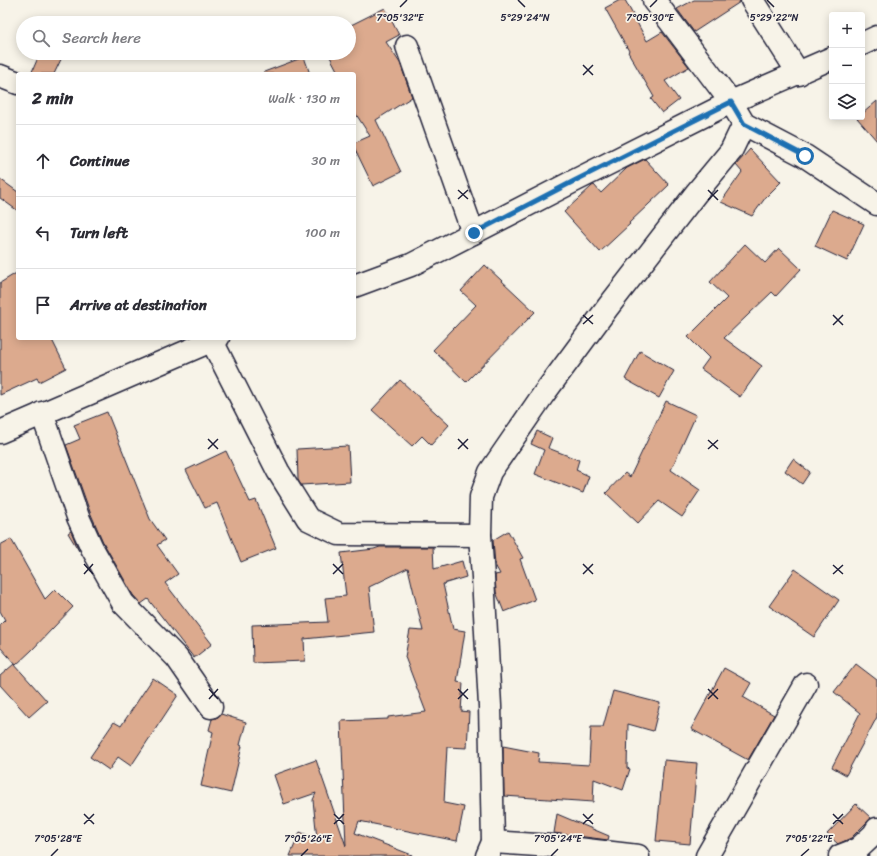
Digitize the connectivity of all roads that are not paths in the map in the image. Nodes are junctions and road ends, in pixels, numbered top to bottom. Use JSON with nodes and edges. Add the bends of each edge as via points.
{"nodes":[{"id":1,"x":654,"y":0,"type":"edge"},
{"id":2,"x":752,"y":0,"type":"edge"},
{"id":3,"x":877,"y":37,"type":"edge"},
{"id":4,"x":865,"y":43,"type":"edge"},
{"id":5,"x":407,"y":46,"type":"dead end"},
{"id":6,"x":829,"y":59,"type":"edge"},
{"id":7,"x":799,"y":74,"type":"junction"},
{"id":8,"x":0,"y":76,"type":"edge"},
{"id":9,"x":16,"y":82,"type":"edge"},
{"id":10,"x":731,"y":102,"type":"junction"},
{"id":11,"x":744,"y":124,"type":"junction"},
{"id":12,"x":877,"y":204,"type":"edge"},
{"id":13,"x":474,"y":233,"type":"junction"},
{"id":14,"x":356,"y":285,"type":"edge"},
{"id":15,"x":215,"y":340,"type":"edge"},
{"id":16,"x":42,"y":414,"type":"junction"},
{"id":17,"x":0,"y":432,"type":"edge"},
{"id":18,"x":480,"y":535,"type":"junction"},
{"id":19,"x":806,"y":684,"type":"dead end"},
{"id":20,"x":211,"y":707,"type":"dead end"},
{"id":21,"x":877,"y":829,"type":"edge"},
{"id":22,"x":490,"y":849,"type":"edge"},
{"id":23,"x":638,"y":856,"type":"edge"},
{"id":24,"x":707,"y":856,"type":"edge"},
{"id":25,"x":840,"y":856,"type":"edge"}],
"edges":[{"from":1,"to":10,"type":"street"},
{"from":2,"to":7,"type":"street"},
{"from":3,"to":4,"type":"street"},
{"from":5,"to":13,"type":"street"},
{"from":6,"to":7,"type":"street"},
{"from":7,"to":10,"type":"street"},
{"from":8,"to":9,"type":"street"},
{"from":10,"to":11,"type":"street"},
{"from":10,"to":13,"type":"street"},
{"from":11,"to":12,"type":"street","via":[[805,156]]},
{"from":11,"to":18,"type":"street","via":[[731,151],[608,307],[490,472],[481,497]]},
{"from":13,"to":14,"type":"street","via":[[411,266]]},
{"from":15,"to":16,"type":"street"},
{"from":15,"to":18,"type":"street","via":[[278,471],[308,519],[339,534]]},
{"from":16,"to":17,"type":"street"},
{"from":16,"to":20,"type":"street","via":[[78,517],[123,603],[177,658]]},
{"from":18,"to":22,"type":"street","via":[[490,706]]},
{"from":19,"to":24,"type":"street"},
{"from":21,"to":25,"type":"street","via":[[858,849]]},
{"from":22,"to":23,"type":"street","via":[[552,846]]}]}
